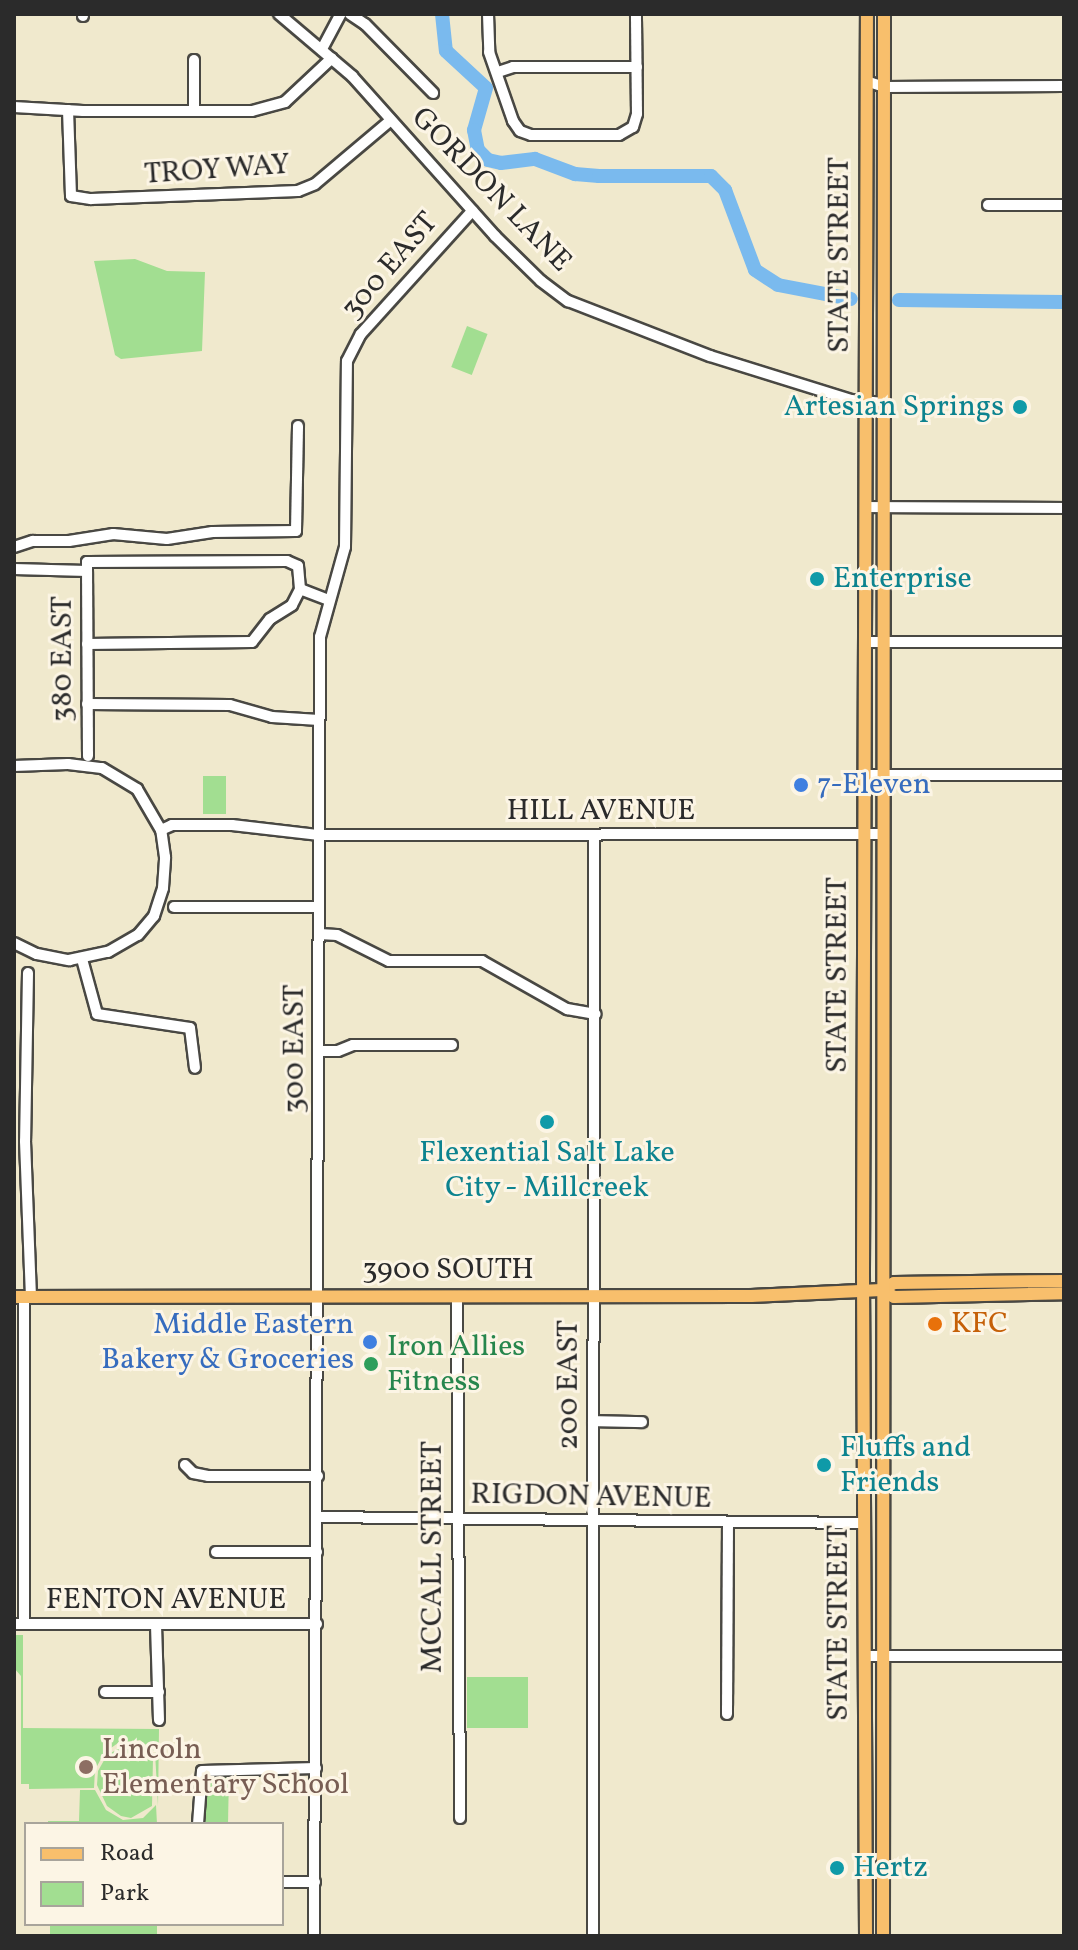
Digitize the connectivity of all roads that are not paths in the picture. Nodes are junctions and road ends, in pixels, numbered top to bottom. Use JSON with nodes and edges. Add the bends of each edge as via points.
{"nodes":[{"id":1,"x":279,"y":14,"type":"edge"},
{"id":2,"x":341,"y":14,"type":"edge"},
{"id":3,"x":350,"y":14,"type":"edge"},
{"id":4,"x":488,"y":14,"type":"edge"},
{"id":5,"x":636,"y":14,"type":"edge"},
{"id":6,"x":867,"y":14,"type":"edge"},
{"id":7,"x":884,"y":14,"type":"edge"},
{"id":8,"x":322,"y":49,"type":"junction"},
{"id":9,"x":332,"y":58,"type":"junction"},
{"id":10,"x":194,"y":60,"type":"dead end"},
{"id":11,"x":637,"y":67,"type":"junction"},
{"id":12,"x":498,"y":72,"type":"junction"},
{"id":13,"x":866,"y":81,"type":"junction"},
{"id":14,"x":1064,"y":86,"type":"edge"},
{"id":15,"x":885,"y":87,"type":"junction"},
{"id":16,"x":433,"y":93,"type":"dead end"},
{"id":17,"x":14,"y":107,"type":"edge"},
{"id":18,"x":68,"y":110,"type":"junction"},
{"id":19,"x":194,"y":111,"type":"junction"},
{"id":20,"x":391,"y":120,"type":"junction"},
{"id":21,"x":988,"y":205,"type":"dead end"},
{"id":22,"x":1064,"y":205,"type":"edge"},
{"id":23,"x":472,"y":211,"type":"junction"},
{"id":24,"x":865,"y":402,"type":"junction"},
{"id":25,"x":884,"y":403,"type":"junction"},
{"id":26,"x":298,"y":426,"type":"dead end"},
{"id":27,"x":865,"y":507,"type":"junction"},
{"id":28,"x":884,"y":507,"type":"junction"},
{"id":29,"x":1064,"y":508,"type":"edge"},
{"id":30,"x":14,"y":547,"type":"edge"},
{"id":31,"x":87,"y":566,"type":"junction"},
{"id":32,"x":14,"y":569,"type":"edge"},
{"id":33,"x":300,"y":589,"type":"junction"},
{"id":34,"x":329,"y":600,"type":"junction"},
{"id":35,"x":866,"y":642,"type":"junction"},
{"id":36,"x":883,"y":642,"type":"junction"},
{"id":37,"x":1064,"y":642,"type":"edge"},
{"id":38,"x":87,"y":644,"type":"junction"},
{"id":39,"x":87,"y":704,"type":"junction"},
{"id":40,"x":319,"y":720,"type":"junction"},
{"id":41,"x":88,"y":756,"type":"dead end"},
{"id":42,"x":14,"y":766,"type":"edge"},
{"id":43,"x":865,"y":775,"type":"junction"},
{"id":44,"x":883,"y":775,"type":"junction"},
{"id":45,"x":1064,"y":775,"type":"edge"},
{"id":46,"x":161,"y":830,"type":"junction"},
{"id":47,"x":865,"y":834,"type":"junction"},
{"id":48,"x":883,"y":834,"type":"junction"},
{"id":49,"x":319,"y":835,"type":"junction"},
{"id":50,"x":594,"y":835,"type":"junction"},
{"id":51,"x":174,"y":907,"type":"dead end"},
{"id":52,"x":319,"y":907,"type":"junction"},
{"id":53,"x":319,"y":934,"type":"junction"},
{"id":54,"x":14,"y":943,"type":"edge"},
{"id":55,"x":82,"y":959,"type":"junction"},
{"id":56,"x":28,"y":973,"type":"dead end"},
{"id":57,"x":596,"y":1014,"type":"junction"},
{"id":58,"x":452,"y":1045,"type":"dead end"},
{"id":59,"x":319,"y":1051,"type":"junction"},
{"id":60,"x":195,"y":1068,"type":"dead end"},
{"id":61,"x":1064,"y":1281,"type":"edge"},
{"id":62,"x":863,"y":1290,"type":"junction"},
{"id":63,"x":882,"y":1290,"type":"junction"},
{"id":64,"x":1064,"y":1293,"type":"edge"},
{"id":65,"x":319,"y":1296,"type":"junction"},
{"id":66,"x":457,"y":1296,"type":"junction"},
{"id":67,"x":594,"y":1296,"type":"junction"},
{"id":68,"x":23,"y":1297,"type":"edge"},
{"id":69,"x":593,"y":1421,"type":"junction"},
{"id":70,"x":642,"y":1422,"type":"dead end"},
{"id":71,"x":185,"y":1465,"type":"dead end"},
{"id":72,"x":318,"y":1476,"type":"junction"},
{"id":73,"x":317,"y":1517,"type":"junction"},
{"id":74,"x":457,"y":1518,"type":"junction"},
{"id":75,"x":594,"y":1519,"type":"junction"},
{"id":76,"x":728,"y":1523,"type":"junction"},
{"id":77,"x":864,"y":1523,"type":"junction"},
{"id":78,"x":216,"y":1552,"type":"dead end"},
{"id":79,"x":317,"y":1552,"type":"junction"},
{"id":80,"x":19,"y":1624,"type":"edge"},
{"id":81,"x":317,"y":1624,"type":"junction"},
{"id":82,"x":156,"y":1625,"type":"junction"},
{"id":83,"x":866,"y":1656,"type":"junction"},
{"id":84,"x":882,"y":1656,"type":"junction"},
{"id":85,"x":1064,"y":1656,"type":"edge"},
{"id":86,"x":105,"y":1692,"type":"dead end"},
{"id":87,"x":159,"y":1692,"type":"junction"},
{"id":88,"x":727,"y":1714,"type":"dead end"},
{"id":89,"x":159,"y":1720,"type":"dead end"},
{"id":90,"x":316,"y":1768,"type":"junction"},
{"id":91,"x":460,"y":1818,"type":"dead end"},
{"id":92,"x":198,"y":1822,"type":"edge"},
{"id":93,"x":284,"y":1882,"type":"edge"},
{"id":94,"x":315,"y":1882,"type":"junction"},
{"id":95,"x":314,"y":1936,"type":"edge"},
{"id":96,"x":593,"y":1936,"type":"edge"},
{"id":97,"x":866,"y":1936,"type":"edge"},
{"id":98,"x":883,"y":1936,"type":"edge"}],
"edges":[{"from":1,"to":8,"type":"street","name":"GORDON LANE"},
{"from":2,"to":8,"type":"street"},
{"from":3,"to":16,"type":"street"},
{"from":4,"to":12,"type":"street","via":[[489,52]]},
{"from":5,"to":11,"type":"street"},
{"from":6,"to":13,"type":"main road","name":"STATE STREET"},
{"from":7,"to":15,"type":"main road","name":"STATE STREET"},
{"from":8,"to":9,"type":"street","name":"GORDON LANE"},
{"from":9,"to":19,"type":"street","via":[[285,102],[269,108]]},
{"from":9,"to":20,"type":"street","name":"GORDON LANE"},
{"from":10,"to":19,"type":"street"},
{"from":11,"to":12,"type":"street","via":[[513,67]]},
{"from":11,"to":12,"type":"street","via":[[635,123],[619,135],[525,134],[514,124]]},
{"from":13,"to":15,"type":"street"},
{"from":13,"to":24,"type":"main road","name":"STATE STREET"},
{"from":14,"to":15,"type":"street"},
{"from":15,"to":25,"type":"main road","name":"STATE STREET"},
{"from":17,"to":18,"type":"street"},
{"from":18,"to":19,"type":"street"},
{"from":18,"to":20,"type":"street","name":"TROY WAY","via":[[71,196],[161,199],[189,193],[298,191],[315,184]]},
{"from":20,"to":23,"type":"street","name":"GORDON LANE"},
{"from":21,"to":22,"type":"street"},
{"from":23,"to":24,"type":"street","name":"GORDON LANE","via":[[541,281],[582,308],[710,356]]},
{"from":23,"to":34,"type":"street","name":"300 EAST","via":[[361,334],[347,361],[345,547]]},
{"from":24,"to":25,"type":"street","name":"GORDON LANE"},
{"from":24,"to":27,"type":"main road","name":"STATE STREET"},
{"from":25,"to":28,"type":"main road","name":"STATE STREET"},
{"from":26,"to":30,"type":"street","via":[[296,531],[212,532],[167,539],[113,534]]},
{"from":27,"to":28,"type":"street"},
{"from":27,"to":35,"type":"main road","name":"STATE STREET"},
{"from":28,"to":29,"type":"street"},
{"from":28,"to":36,"type":"main road","name":"STATE STREET"},
{"from":31,"to":32,"type":"street"},
{"from":31,"to":33,"type":"street","via":[[287,561],[298,566]]},
{"from":31,"to":38,"type":"street","name":"380 EAST"},
{"from":33,"to":34,"type":"street"},
{"from":33,"to":38,"type":"street","via":[[292,605],[270,619],[252,642]]},
{"from":34,"to":40,"type":"street","name":"300 EAST","via":[[320,637]]},
{"from":35,"to":36,"type":"street"},
{"from":35,"to":43,"type":"main road","name":"STATE STREET"},
{"from":36,"to":37,"type":"street"},
{"from":36,"to":44,"type":"main road","name":"STATE STREET"},
{"from":38,"to":39,"type":"street","name":"380 EAST"},
{"from":39,"to":40,"type":"street","via":[[230,705],[272,717]]},
{"from":39,"to":41,"type":"street","name":"380 EAST"},
{"from":40,"to":49,"type":"street","name":"300 EAST"},
{"from":42,"to":46,"type":"street","via":[[102,768],[137,789]]},
{"from":43,"to":44,"type":"street"},
{"from":43,"to":47,"type":"main road","name":"STATE STREET"},
{"from":44,"to":45,"type":"street"},
{"from":44,"to":48,"type":"main road","name":"STATE STREET"},
{"from":46,"to":49,"type":"street","name":"HILL AVENUE","via":[[172,825],[232,825]]},
{"from":46,"to":55,"type":"street","via":[[163,888],[147,927],[108,952]]},
{"from":47,"to":48,"type":"street","name":"HILL AVENUE"},
{"from":47,"to":50,"type":"street","name":"HILL AVENUE"},
{"from":47,"to":62,"type":"main road","name":"STATE STREET"},
{"from":48,"to":63,"type":"main road","name":"STATE STREET"},
{"from":49,"to":50,"type":"street","name":"HILL AVENUE"},
{"from":49,"to":52,"type":"street","name":"300 EAST"},
{"from":50,"to":57,"type":"street","name":"200 EAST"},
{"from":51,"to":52,"type":"street"},
{"from":52,"to":53,"type":"street","name":"300 EAST"},
{"from":53,"to":57,"type":"street","via":[[337,935],[389,961],[482,961],[567,1009]]},
{"from":53,"to":59,"type":"street","name":"300 EAST"},
{"from":54,"to":55,"type":"street","via":[[53,958]]},
{"from":55,"to":60,"type":"street","via":[[97,1014],[190,1028]]},
{"from":56,"to":68,"type":"street"},
{"from":57,"to":67,"type":"street","name":"200 EAST"},
{"from":58,"to":59,"type":"street","via":[[356,1045]]},
{"from":59,"to":65,"type":"street","name":"300 EAST"},
{"from":61,"to":63,"type":"main road","name":"3900 SOUTH","via":[[894,1283]]},
{"from":62,"to":63,"type":"main road","name":"3900 SOUTH"},
{"from":62,"to":67,"type":"main road","name":"3900 SOUTH"},
{"from":62,"to":77,"type":"main road","name":"STATE STREET"},
{"from":63,"to":64,"type":"main road","name":"3900 SOUTH","via":[[894,1297]]},
{"from":63,"to":84,"type":"main road","name":"STATE STREET"},
{"from":65,"to":66,"type":"main road","name":"3900 SOUTH"},
{"from":65,"to":68,"type":"main road","name":"3900 SOUTH"},
{"from":65,"to":72,"type":"street","name":"300 EAST"},
{"from":66,"to":67,"type":"main road","name":"3900 SOUTH"},
{"from":66,"to":74,"type":"street","name":"MCCALL STREET"},
{"from":67,"to":69,"type":"street","name":"200 EAST"},
{"from":68,"to":80,"type":"street"},
{"from":69,"to":70,"type":"street"},
{"from":69,"to":75,"type":"street","name":"200 EAST"},
{"from":71,"to":72,"type":"street","via":[[208,1476]]},
{"from":72,"to":73,"type":"street","name":"300 EAST"},
{"from":73,"to":74,"type":"street","name":"RIGDON AVENUE"},
{"from":73,"to":79,"type":"street","name":"300 EAST"},
{"from":74,"to":75,"type":"street","name":"RIGDON AVENUE"},
{"from":74,"to":91,"type":"street","name":"MCCALL STREET"},
{"from":75,"to":76,"type":"street","name":"RIGDON AVENUE"},
{"from":75,"to":96,"type":"street","name":"200 EAST"},
{"from":76,"to":77,"type":"street","name":"RIGDON AVENUE"},
{"from":76,"to":88,"type":"street"},
{"from":77,"to":83,"type":"main road","name":"STATE STREET"},
{"from":78,"to":79,"type":"street"},
{"from":79,"to":81,"type":"street","name":"300 EAST"},
{"from":80,"to":82,"type":"street","name":"FENTON AVENUE"},
{"from":81,"to":82,"type":"street","name":"FENTON AVENUE"},
{"from":81,"to":90,"type":"street","name":"300 EAST"},
{"from":82,"to":87,"type":"street"},
{"from":83,"to":84,"type":"street"},
{"from":83,"to":97,"type":"main road","name":"STATE STREET"},
{"from":84,"to":85,"type":"street"},
{"from":84,"to":98,"type":"main road","name":"STATE STREET"},
{"from":86,"to":87,"type":"street"},
{"from":87,"to":89,"type":"street"},
{"from":90,"to":92,"type":"street","via":[[202,1771]]},
{"from":90,"to":94,"type":"street","name":"300 EAST"},
{"from":93,"to":94,"type":"street"},
{"from":94,"to":95,"type":"street","name":"300 EAST"}]}
